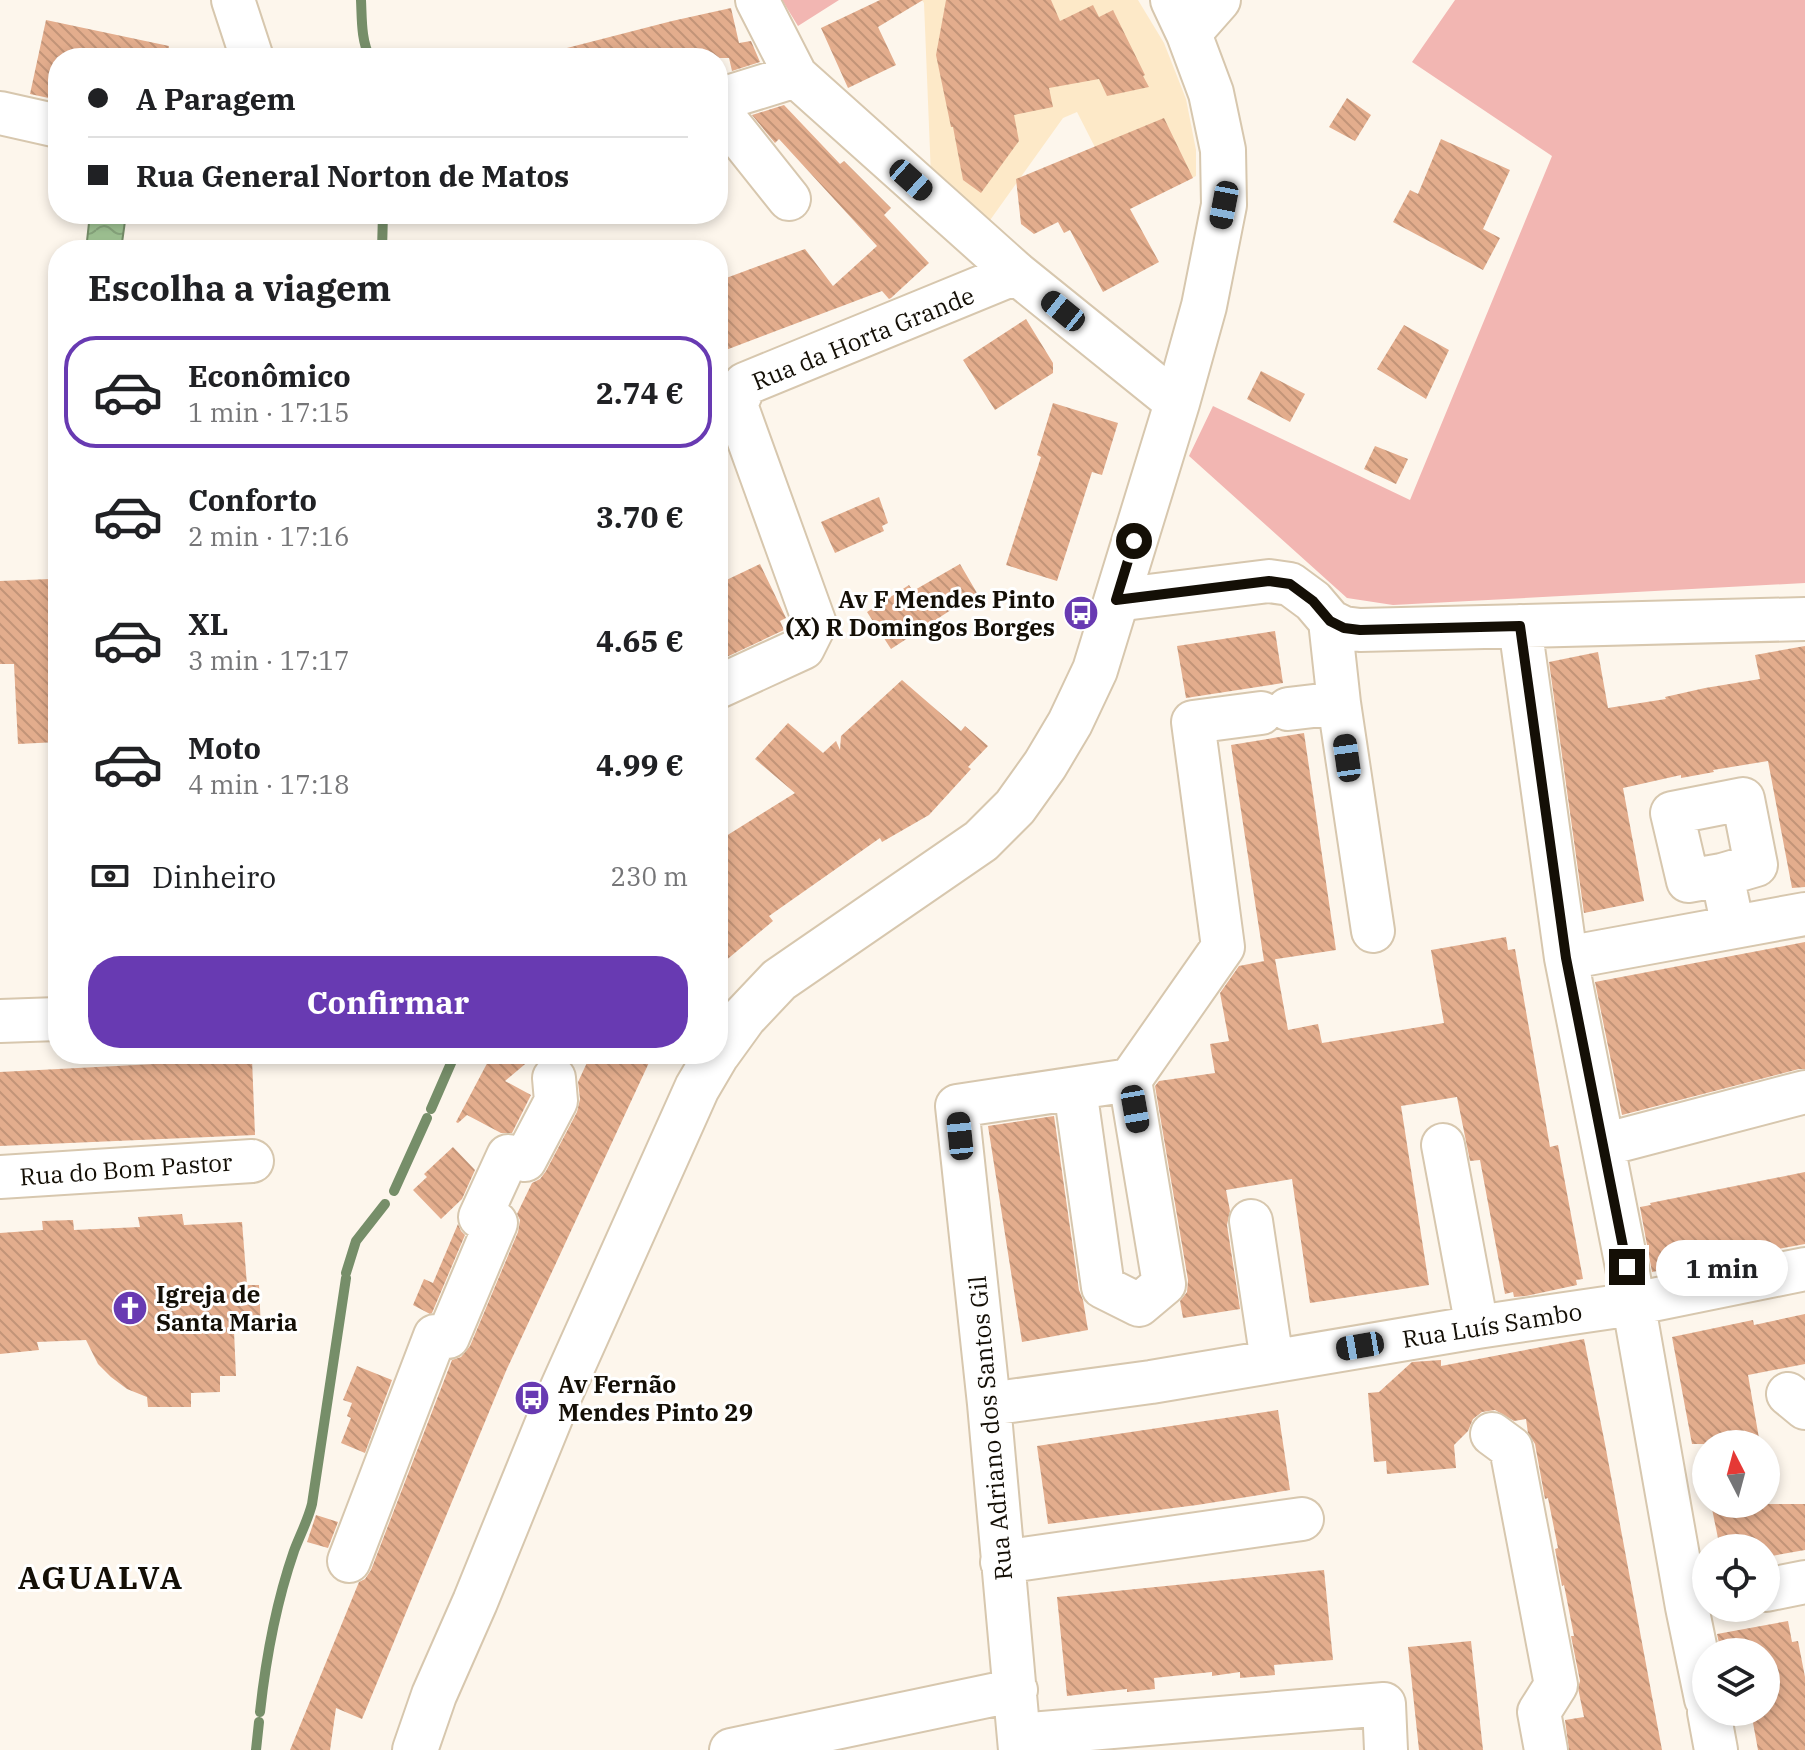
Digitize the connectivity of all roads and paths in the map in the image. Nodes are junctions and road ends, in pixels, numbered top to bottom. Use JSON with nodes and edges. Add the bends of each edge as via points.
{"nodes":[{"id":1,"x":233,"y":0,"type":"edge"},
{"id":2,"x":757,"y":0,"type":"edge"},
{"id":3,"x":1219,"y":0,"type":"edge"},
{"id":4,"x":1181,"y":17,"type":"edge"},
{"id":5,"x":249,"y":48,"type":"edge"},
{"id":6,"x":796,"y":76,"type":"junction"},
{"id":7,"x":728,"y":97,"type":"edge"},
{"id":8,"x":0,"y":113,"type":"edge"},
{"id":9,"x":728,"y":123,"type":"edge"},
{"id":10,"x":48,"y":124,"type":"edge"},
{"id":11,"x":789,"y":199,"type":"dead end"},
{"id":12,"x":1016,"y":273,"type":"junction"},
{"id":13,"x":1177,"y":403,"type":"junction"},
{"id":14,"x":1116,"y":600,"type":"junction"},
{"id":15,"x":1805,"y":619,"type":"edge"},
{"id":16,"x":1330,"y":621,"type":"junction"},
{"id":17,"x":1520,"y":626,"type":"junction"},
{"id":18,"x":728,"y":682,"type":"edge"},
{"id":19,"x":1339,"y":703,"type":"junction"},
{"id":20,"x":1722,"y":875,"type":"dead end"},
{"id":21,"x":1805,"y":914,"type":"edge"},
{"id":22,"x":1733,"y":927,"type":"junction"},
{"id":23,"x":1373,"y":931,"type":"dead end"},
{"id":24,"x":1566,"y":958,"type":"junction"},
{"id":25,"x":48,"y":1019,"type":"edge"},
{"id":26,"x":0,"y":1021,"type":"edge"},
{"id":27,"x":728,"y":1040,"type":"edge"},
{"id":28,"x":712,"y":1064,"type":"edge"},
{"id":29,"x":554,"y":1078,"type":"dead end"},
{"id":30,"x":1130,"y":1080,"type":"junction"},
{"id":31,"x":1075,"y":1089,"type":"junction"},
{"id":32,"x":1805,"y":1092,"type":"edge"},
{"id":33,"x":1443,"y":1145,"type":"dead end"},
{"id":34,"x":1603,"y":1145,"type":"junction"},
{"id":35,"x":252,"y":1161,"type":"dead end"},
{"id":36,"x":0,"y":1177,"type":"edge"},
{"id":37,"x":1251,"y":1221,"type":"dead end"},
{"id":38,"x":1805,"y":1269,"type":"edge"},
{"id":39,"x":1633,"y":1304,"type":"junction"},
{"id":40,"x":1477,"y":1327,"type":"junction"},
{"id":41,"x":1272,"y":1361,"type":"junction"},
{"id":42,"x":989,"y":1404,"type":"junction"},
{"id":43,"x":1492,"y":1434,"type":"dead end"},
{"id":44,"x":1302,"y":1519,"type":"dead end"},
{"id":45,"x":349,"y":1561,"type":"dead end"},
{"id":46,"x":1002,"y":1562,"type":"junction"},
{"id":47,"x":1692,"y":1581,"type":"edge"},
{"id":48,"x":1805,"y":1582,"type":"edge"},
{"id":49,"x":1780,"y":1587,"type":"edge"},
{"id":50,"x":1016,"y":1690,"type":"junction"},
{"id":51,"x":1712,"y":1726,"type":"edge"},
{"id":52,"x":1258,"y":1733,"type":"edge"},
{"id":53,"x":1139,"y":1738,"type":"edge"},
{"id":54,"x":1019,"y":1742,"type":"edge"},
{"id":55,"x":415,"y":1750,"type":"edge"},
{"id":56,"x":731,"y":1750,"type":"edge"},
{"id":57,"x":1386,"y":1750,"type":"edge"},
{"id":58,"x":1546,"y":1750,"type":"edge"},
{"id":59,"x":1716,"y":1750,"type":"edge"}],
"edges":[{"from":1,"to":5,"type":"street"},
{"from":2,"to":6,"type":"street"},
{"from":3,"to":4,"type":"street"},
{"from":4,"to":13,"type":"main road","via":[[1211,93],[1223,150],[1224,205]]},
{"from":6,"to":7,"type":"street"},
{"from":6,"to":12,"type":"street"},
{"from":8,"to":10,"type":"street"},
{"from":9,"to":11,"type":"street"},
{"from":12,"to":13,"type":"street"},
{"from":12,"to":18,"type":"street","name":"Rua da Horta Grande","via":[[745,384],[736,405],[815,624],[803,648]]},
{"from":13,"to":14,"type":"main road"},
{"from":14,"to":16,"type":"street","via":[[1269,581],[1290,584]]},
{"from":14,"to":27,"type":"main road","via":[[1095,670],[1070,723],[1015,807],[981,841],[779,980]]},
{"from":15,"to":17,"type":"street"},
{"from":16,"to":17,"type":"street","via":[[1360,630]]},
{"from":16,"to":19,"type":"street"},
{"from":17,"to":24,"type":"street"},
{"from":19,"to":23,"type":"street"},
{"from":19,"to":30,"type":"street","via":[[1193,722],[1223,947]]},
{"from":20,"to":22,"type":"street"},
{"from":21,"to":22,"type":"street"},
{"from":22,"to":24,"type":"street"},
{"from":24,"to":34,"type":"street"},
{"from":25,"to":26,"type":"street"},
{"from":28,"to":55,"type":"main road","via":[[556,1403]]},
{"from":29,"to":45,"type":"street","via":[[556,1101],[525,1160],[508,1156],[480,1217],[496,1223],[448,1337],[435,1336]]},
{"from":30,"to":31,"type":"street"},
{"from":30,"to":31,"type":"street","via":[[1164,1284],[1139,1305],[1103,1287]]},
{"from":31,"to":42,"type":"street","name":"Rua Adriano dos Santos Gil","via":[[957,1106]]},
{"from":32,"to":34,"type":"street"},
{"from":33,"to":40,"type":"street"},
{"from":34,"to":39,"type":"street"},
{"from":35,"to":36,"type":"street","name":"Rua do Bom Pastor"},
{"from":37,"to":41,"type":"street"},
{"from":38,"to":39,"type":"street","name":"Rua Luís Sambo"},
{"from":39,"to":40,"type":"street","name":"Rua Luís Sambo"},
{"from":39,"to":47,"type":"street"},
{"from":40,"to":41,"type":"street","name":"Rua Luís Sambo"},
{"from":41,"to":42,"type":"street","name":"Rua Luís Sambo"},
{"from":42,"to":46,"type":"street","name":"Rua Adriano dos Santos Gil"},
{"from":43,"to":58,"type":"street","via":[[1511,1448],[1556,1685],[1539,1712]]},
{"from":44,"to":46,"type":"street"},
{"from":46,"to":50,"type":"street","name":"Rua Adriano dos Santos Gil"},
{"from":48,"to":49,"type":"street"},
{"from":50,"to":54,"type":"street","name":"Rua Adriano dos Santos Gil"},
{"from":50,"to":56,"type":"street"},
{"from":51,"to":59,"type":"street"},
{"from":52,"to":53,"type":"street"},
{"from":52,"to":57,"type":"street","via":[[1384,1704]]},
{"from":53,"to":54,"type":"street"}]}
